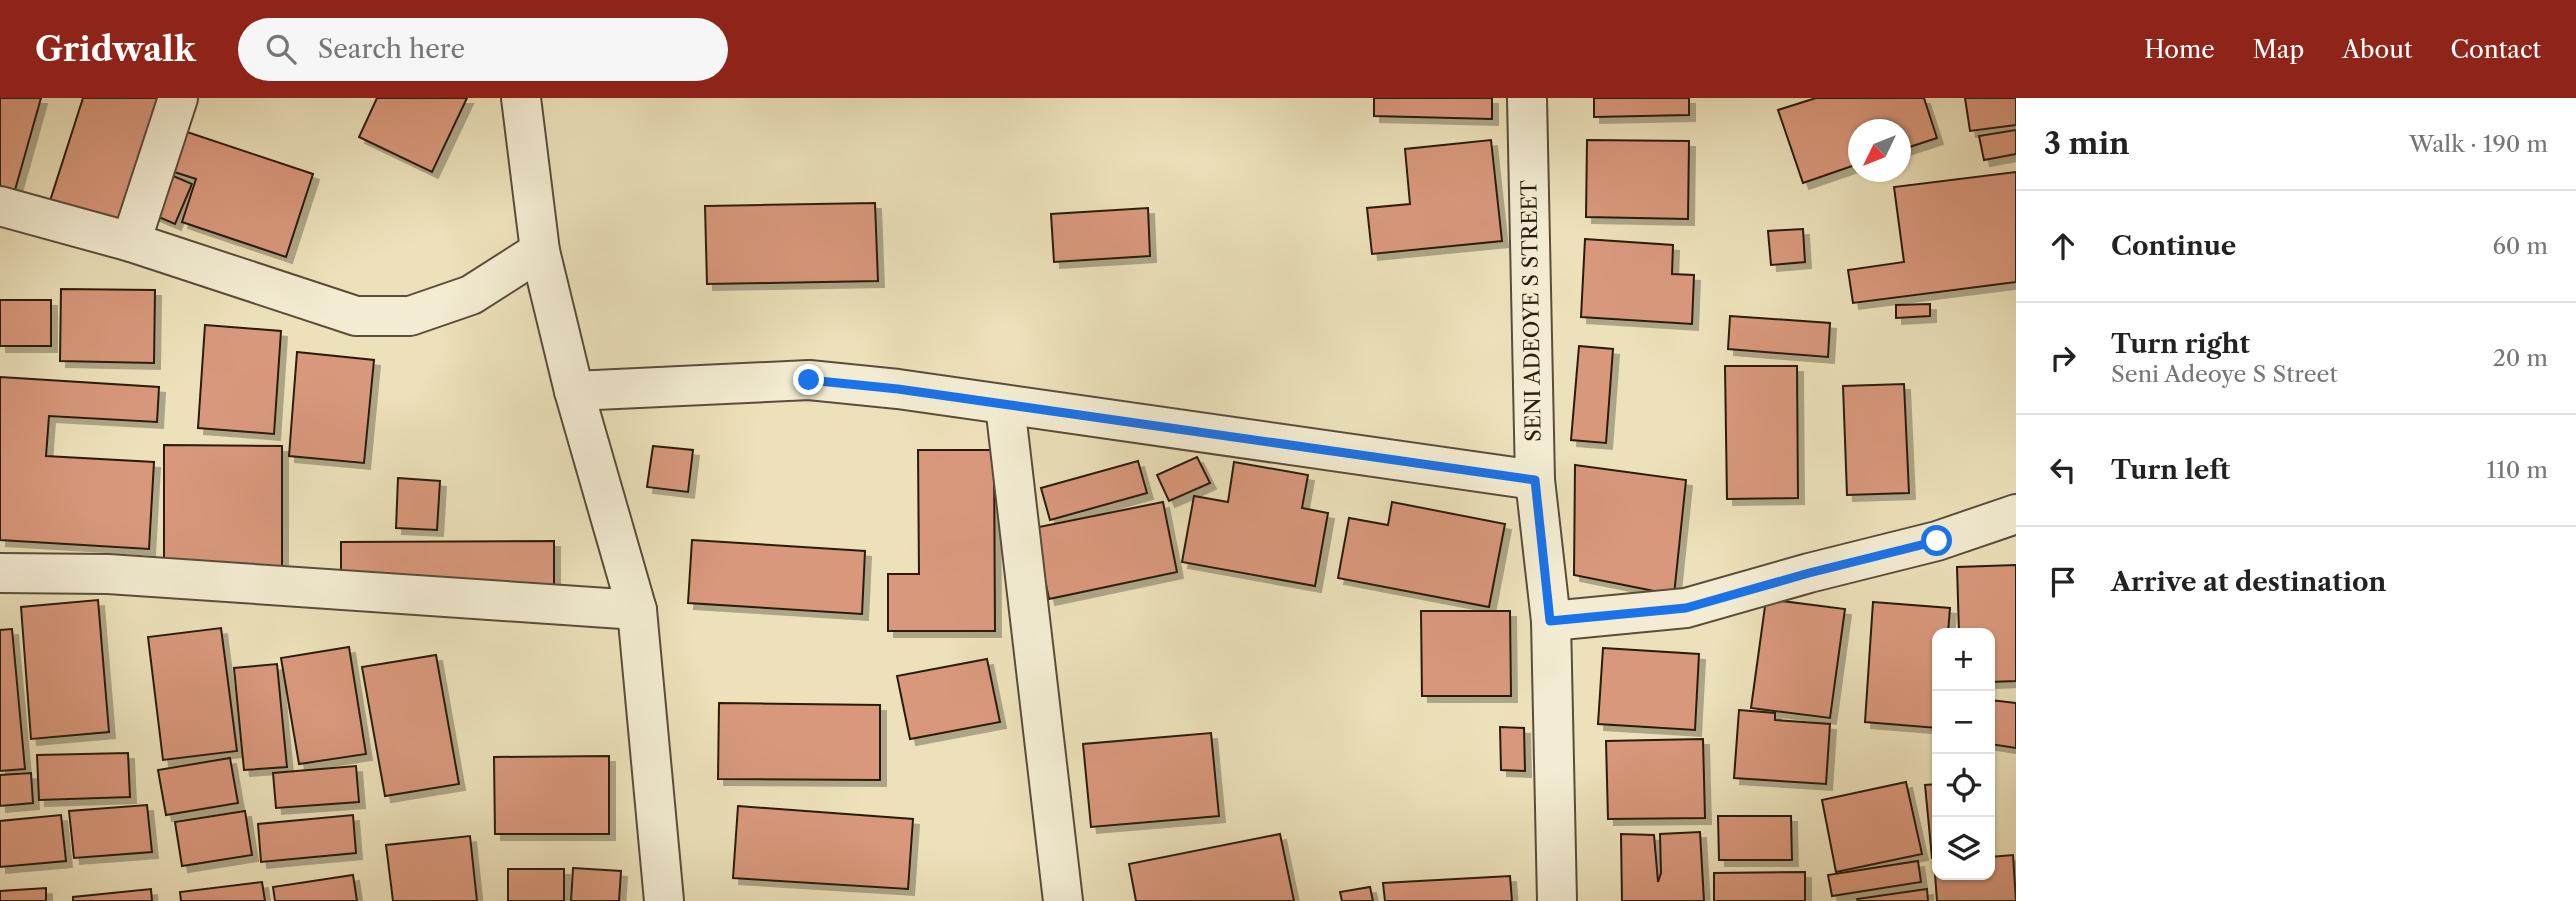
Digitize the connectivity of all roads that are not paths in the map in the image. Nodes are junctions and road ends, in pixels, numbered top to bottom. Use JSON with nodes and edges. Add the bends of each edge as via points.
{"nodes":[{"id":1,"x":178,"y":98,"type":"edge"},
{"id":2,"x":521,"y":98,"type":"edge"},
{"id":3,"x":1527,"y":98,"type":"edge"},
{"id":4,"x":0,"y":206,"type":"edge"},
{"id":5,"x":131,"y":242,"type":"junction"},
{"id":6,"x":540,"y":251,"type":"junction"},
{"id":7,"x":574,"y":391,"type":"junction"},
{"id":8,"x":1005,"y":405,"type":"junction"},
{"id":9,"x":1535,"y":480,"type":"junction"},
{"id":10,"x":2016,"y":514,"type":"edge"},
{"id":11,"x":0,"y":573,"type":"edge"},
{"id":12,"x":637,"y":610,"type":"junction"},
{"id":13,"x":1550,"y":621,"type":"junction"},
{"id":14,"x":664,"y":901,"type":"edge"},
{"id":15,"x":1063,"y":901,"type":"edge"},
{"id":16,"x":1557,"y":901,"type":"edge"}],
"edges":[{"from":1,"to":5,"type":"street"},
{"from":2,"to":6,"type":"street"},
{"from":3,"to":9,"type":"street","name":"SENI ADEOYE S STREET"},
{"from":4,"to":5,"type":"street"},
{"from":5,"to":6,"type":"street","via":[[356,316],[410,316],[471,295]]},
{"from":6,"to":7,"type":"street"},
{"from":7,"to":8,"type":"street","via":[[809,380]]},
{"from":7,"to":12,"type":"street"},
{"from":8,"to":9,"type":"street"},
{"from":8,"to":15,"type":"street"},
{"from":9,"to":13,"type":"street","name":"SENI ADEOYE S STREET"},
{"from":10,"to":13,"type":"street","via":[[1937,541],[1686,608]]},
{"from":11,"to":12,"type":"street","via":[[108,574]]},
{"from":12,"to":14,"type":"street"},
{"from":13,"to":16,"type":"street","name":"SENI ADEOYE S STREET"}]}
